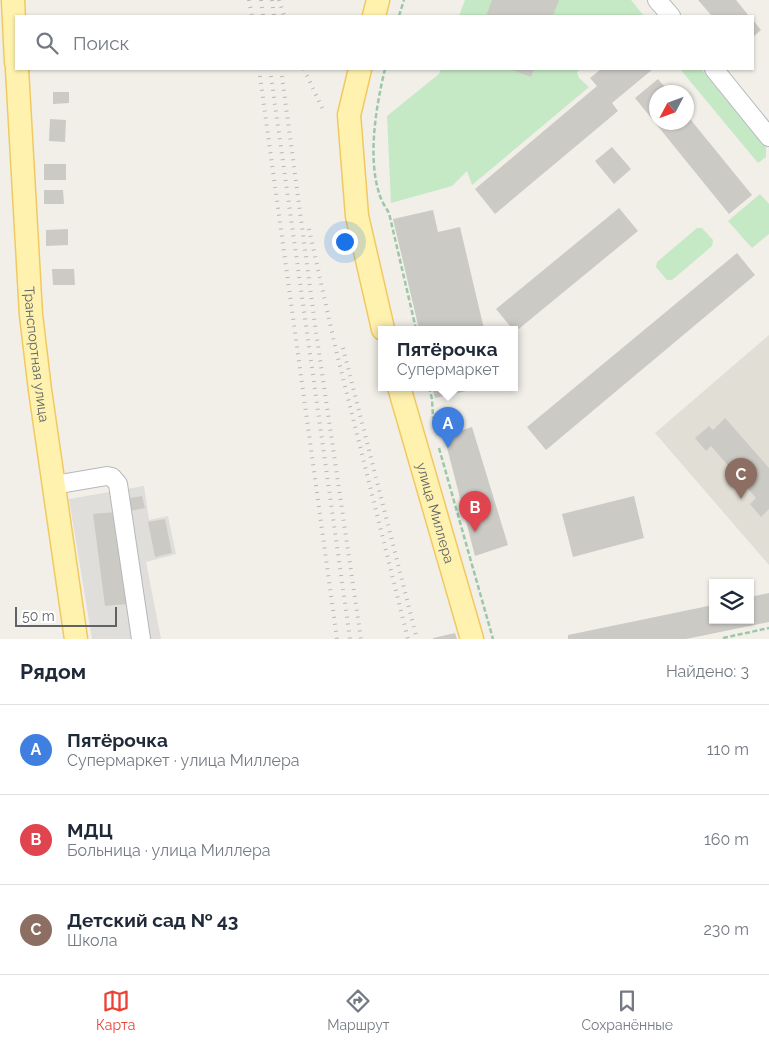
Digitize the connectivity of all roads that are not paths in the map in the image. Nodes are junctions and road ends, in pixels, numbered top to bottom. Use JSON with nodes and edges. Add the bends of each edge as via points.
{"nodes":[{"id":1,"x":13,"y":0,"type":"edge"},
{"id":2,"x":378,"y":0,"type":"edge"},
{"id":3,"x":657,"y":0,"type":"edge"},
{"id":4,"x":374,"y":15,"type":"edge"},
{"id":5,"x":669,"y":15,"type":"edge"},
{"id":6,"x":15,"y":41,"type":"edge"},
{"id":7,"x":17,"y":70,"type":"edge"},
{"id":8,"x":360,"y":70,"type":"edge"},
{"id":9,"x":715,"y":70,"type":"edge"},
{"id":10,"x":769,"y":137,"type":"edge"},
{"id":11,"x":382,"y":326,"type":"edge"},
{"id":12,"x":400,"y":391,"type":"edge"},
{"id":13,"x":54,"y":485,"type":"junction"},
{"id":14,"x":76,"y":639,"type":"edge"},
{"id":15,"x":140,"y":639,"type":"edge"},
{"id":16,"x":472,"y":639,"type":"edge"}],
"edges":[{"from":1,"to":6,"type":"main road"},
{"from":2,"to":4,"type":"main road"},
{"from":3,"to":5,"type":"street"},
{"from":7,"to":13,"type":"main road","name":"Транспортная улица","via":[[31,315]]},
{"from":8,"to":11,"type":"main road","via":[[348,115],[357,216]]},
{"from":9,"to":10,"type":"street"},
{"from":12,"to":16,"type":"main road","name":"улица Миллера"},
{"from":13,"to":14,"type":"main road","name":"Транспортная улица"},
{"from":13,"to":15,"type":"street","via":[[107,476],[118,484]]}]}
